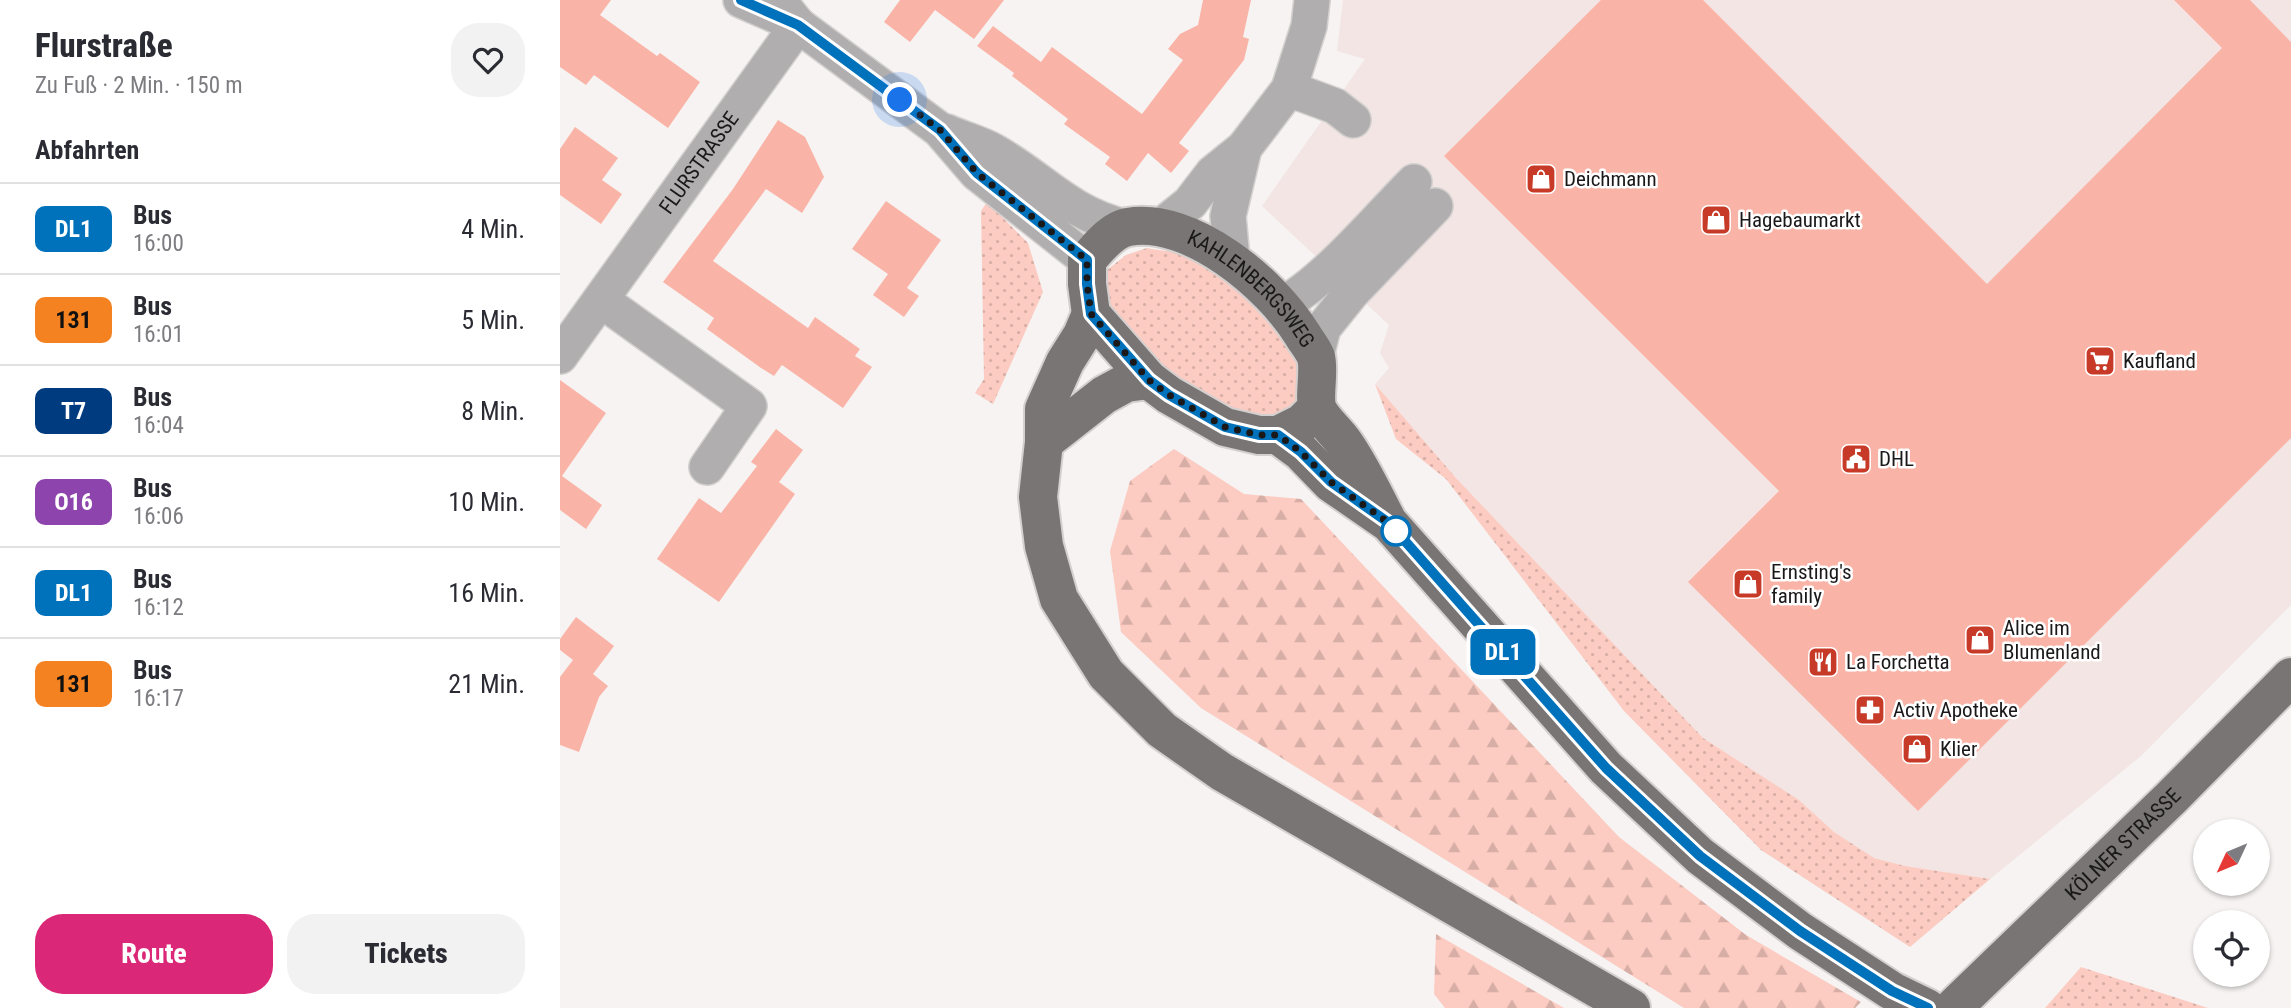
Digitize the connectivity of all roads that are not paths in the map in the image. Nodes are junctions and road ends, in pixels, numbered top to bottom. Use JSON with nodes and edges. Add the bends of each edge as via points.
{"nodes":[{"id":1,"x":741,"y":0,"type":"edge"},
{"id":2,"x":1312,"y":0,"type":"edge"},
{"id":3,"x":788,"y":12,"type":"edge"},
{"id":4,"x":1289,"y":89,"type":"junction"},
{"id":5,"x":1353,"y":120,"type":"dead end"},
{"id":6,"x":940,"y":130,"type":"junction"},
{"id":7,"x":1244,"y":148,"type":"junction"},
{"id":8,"x":1142,"y":228,"type":"junction"},
{"id":9,"x":1087,"y":260,"type":"junction"},
{"id":10,"x":1232,"y":260,"type":"junction"},
{"id":11,"x":601,"y":300,"type":"junction"},
{"id":12,"x":1280,"y":306,"type":"junction"},
{"id":13,"x":1091,"y":314,"type":"junction"},
{"id":14,"x":560,"y":356,"type":"edge"},
{"id":15,"x":1316,"y":356,"type":"junction"},
{"id":16,"x":1149,"y":380,"type":"junction"},
{"id":17,"x":1317,"y":408,"type":"junction"},
{"id":18,"x":1278,"y":435,"type":"junction"},
{"id":19,"x":1044,"y":442,"type":"junction"},
{"id":20,"x":707,"y":467,"type":"dead end"},
{"id":21,"x":1389,"y":523,"type":"junction"},
{"id":22,"x":2291,"y":677,"type":"edge"},
{"id":23,"x":1964,"y":997,"type":"edge"},
{"id":24,"x":1631,"y":1008,"type":"edge"},
{"id":25,"x":1927,"y":1008,"type":"edge"}],
"edges":[{"from":1,"to":3,"type":"street","name":"KAHLENBERGSWEG"},
{"from":2,"to":4,"type":"street","via":[[1309,26]]},
{"from":3,"to":6,"type":"street","name":"KAHLENBERGSWEG"},
{"from":3,"to":11,"type":"street","name":"FLURSTRASSE"},
{"from":4,"to":5,"type":"street","via":[[1335,106]]},
{"from":4,"to":7,"type":"street"},
{"from":6,"to":8,"type":"street","name":"KAHLENBERGSWEG","via":[[992,151],[1077,210],[1101,221]]},
{"from":6,"to":9,"type":"street","name":"KAHLENBERGSWEG","via":[[977,173]]},
{"from":7,"to":8,"type":"street","via":[[1213,173],[1190,203]]},
{"from":7,"to":10,"type":"street","via":[[1228,216]]},
{"from":8,"to":9,"type":"main road","via":[[1108,237]]},
{"from":8,"to":10,"type":"main road","name":"KAHLENBERGSWEG","via":[[1196,239]]},
{"from":9,"to":13,"type":"main road"},
{"from":10,"to":12,"type":"main road","name":"KAHLENBERGSWEG"},
{"from":11,"to":14,"type":"street","name":"FLURSTRASSE"},
{"from":11,"to":20,"type":"street","via":[[749,406]]},
{"from":12,"to":15,"type":"main road","name":"KAHLENBERGSWEG"},
{"from":12,"to":15,"type":"street","via":[[1424,194],[1323,328]]},
{"from":13,"to":16,"type":"main road"},
{"from":13,"to":19,"type":"main road","via":[[1044,409]]},
{"from":15,"to":17,"type":"main road","name":"KAHLENBERGSWEG"},
{"from":16,"to":18,"type":"main road","via":[[1225,427]]},
{"from":16,"to":19,"type":"main road","via":[[1126,383],[1104,395]]},
{"from":17,"to":18,"type":"main road","via":[[1302,424]]},
{"from":17,"to":21,"type":"main road","via":[[1355,460]]},
{"from":18,"to":21,"type":"main road","via":[[1331,482]]},
{"from":19,"to":24,"type":"main road","via":[[1038,497],[1044,546],[1059,599],[1106,674],[1162,730],[1223,772]]},
{"from":21,"to":25,"type":"main road","via":[[1606,768],[1700,856],[1800,931],[1892,991]]},
{"from":22,"to":23,"type":"main road","name":"KÖLNER STRASSE"}]}
